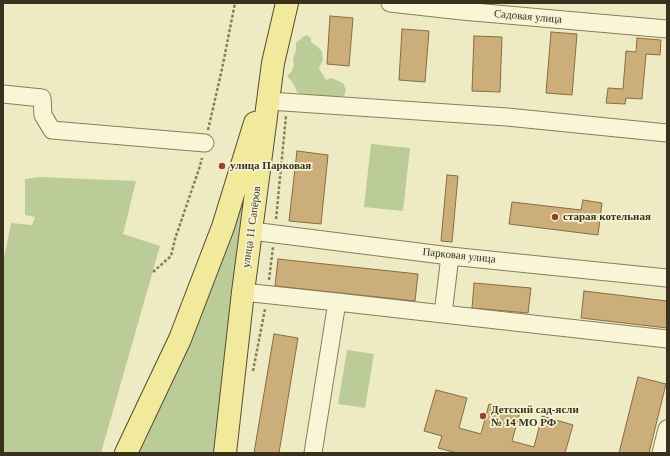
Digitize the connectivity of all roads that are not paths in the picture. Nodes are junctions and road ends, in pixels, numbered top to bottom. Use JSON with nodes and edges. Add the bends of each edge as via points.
{"nodes":[{"id":1,"x":287,"y":3,"type":"edge"},
{"id":2,"x":390,"y":3,"type":"edge"},
{"id":3,"x":667,"y":29,"type":"edge"},
{"id":4,"x":273,"y":63,"type":"junction"},
{"id":5,"x":3,"y":94,"type":"edge"},
{"id":6,"x":278,"y":101,"type":"junction"},
{"id":7,"x":667,"y":133,"type":"edge"},
{"id":8,"x":205,"y":143,"type":"dead end"},
{"id":9,"x":252,"y":231,"type":"junction"},
{"id":10,"x":450,"y":256,"type":"junction"},
{"id":11,"x":667,"y":278,"type":"edge"},
{"id":12,"x":243,"y":292,"type":"junction"},
{"id":13,"x":337,"y":302,"type":"junction"},
{"id":14,"x":442,"y":314,"type":"junction"},
{"id":15,"x":667,"y":339,"type":"edge"},
{"id":16,"x":667,"y":430,"type":"edge"},
{"id":17,"x":126,"y":453,"type":"edge"},
{"id":18,"x":225,"y":453,"type":"edge"},
{"id":19,"x":313,"y":453,"type":"edge"},
{"id":20,"x":661,"y":453,"type":"edge"}],
"edges":[{"from":1,"to":4,"type":"main road","name":"улица 11 Сапёров"},
{"from":2,"to":3,"type":"street","name":"Садовая улица"},
{"from":4,"to":6,"type":"main road","name":"улица 11 Сапёров"},
{"from":4,"to":17,"type":"main road","via":[[223,227],[180,339]]},
{"from":5,"to":8,"type":"street","via":[[42,98],[43,115],[52,130]]},
{"from":6,"to":7,"type":"street","via":[[507,117]]},
{"from":6,"to":9,"type":"main road","name":"улица 11 Сапёров"},
{"from":9,"to":10,"type":"street","name":"Парковая улица"},
{"from":9,"to":12,"type":"main road","name":"улица 11 Сапёров"},
{"from":10,"to":11,"type":"street","name":"Парковая улица"},
{"from":10,"to":14,"type":"street"},
{"from":12,"to":13,"type":"street"},
{"from":12,"to":18,"type":"main road","name":"улица 11 Сапёров"},
{"from":13,"to":14,"type":"street"},
{"from":13,"to":19,"type":"street"},
{"from":14,"to":15,"type":"street"},
{"from":16,"to":20,"type":"street"}]}
